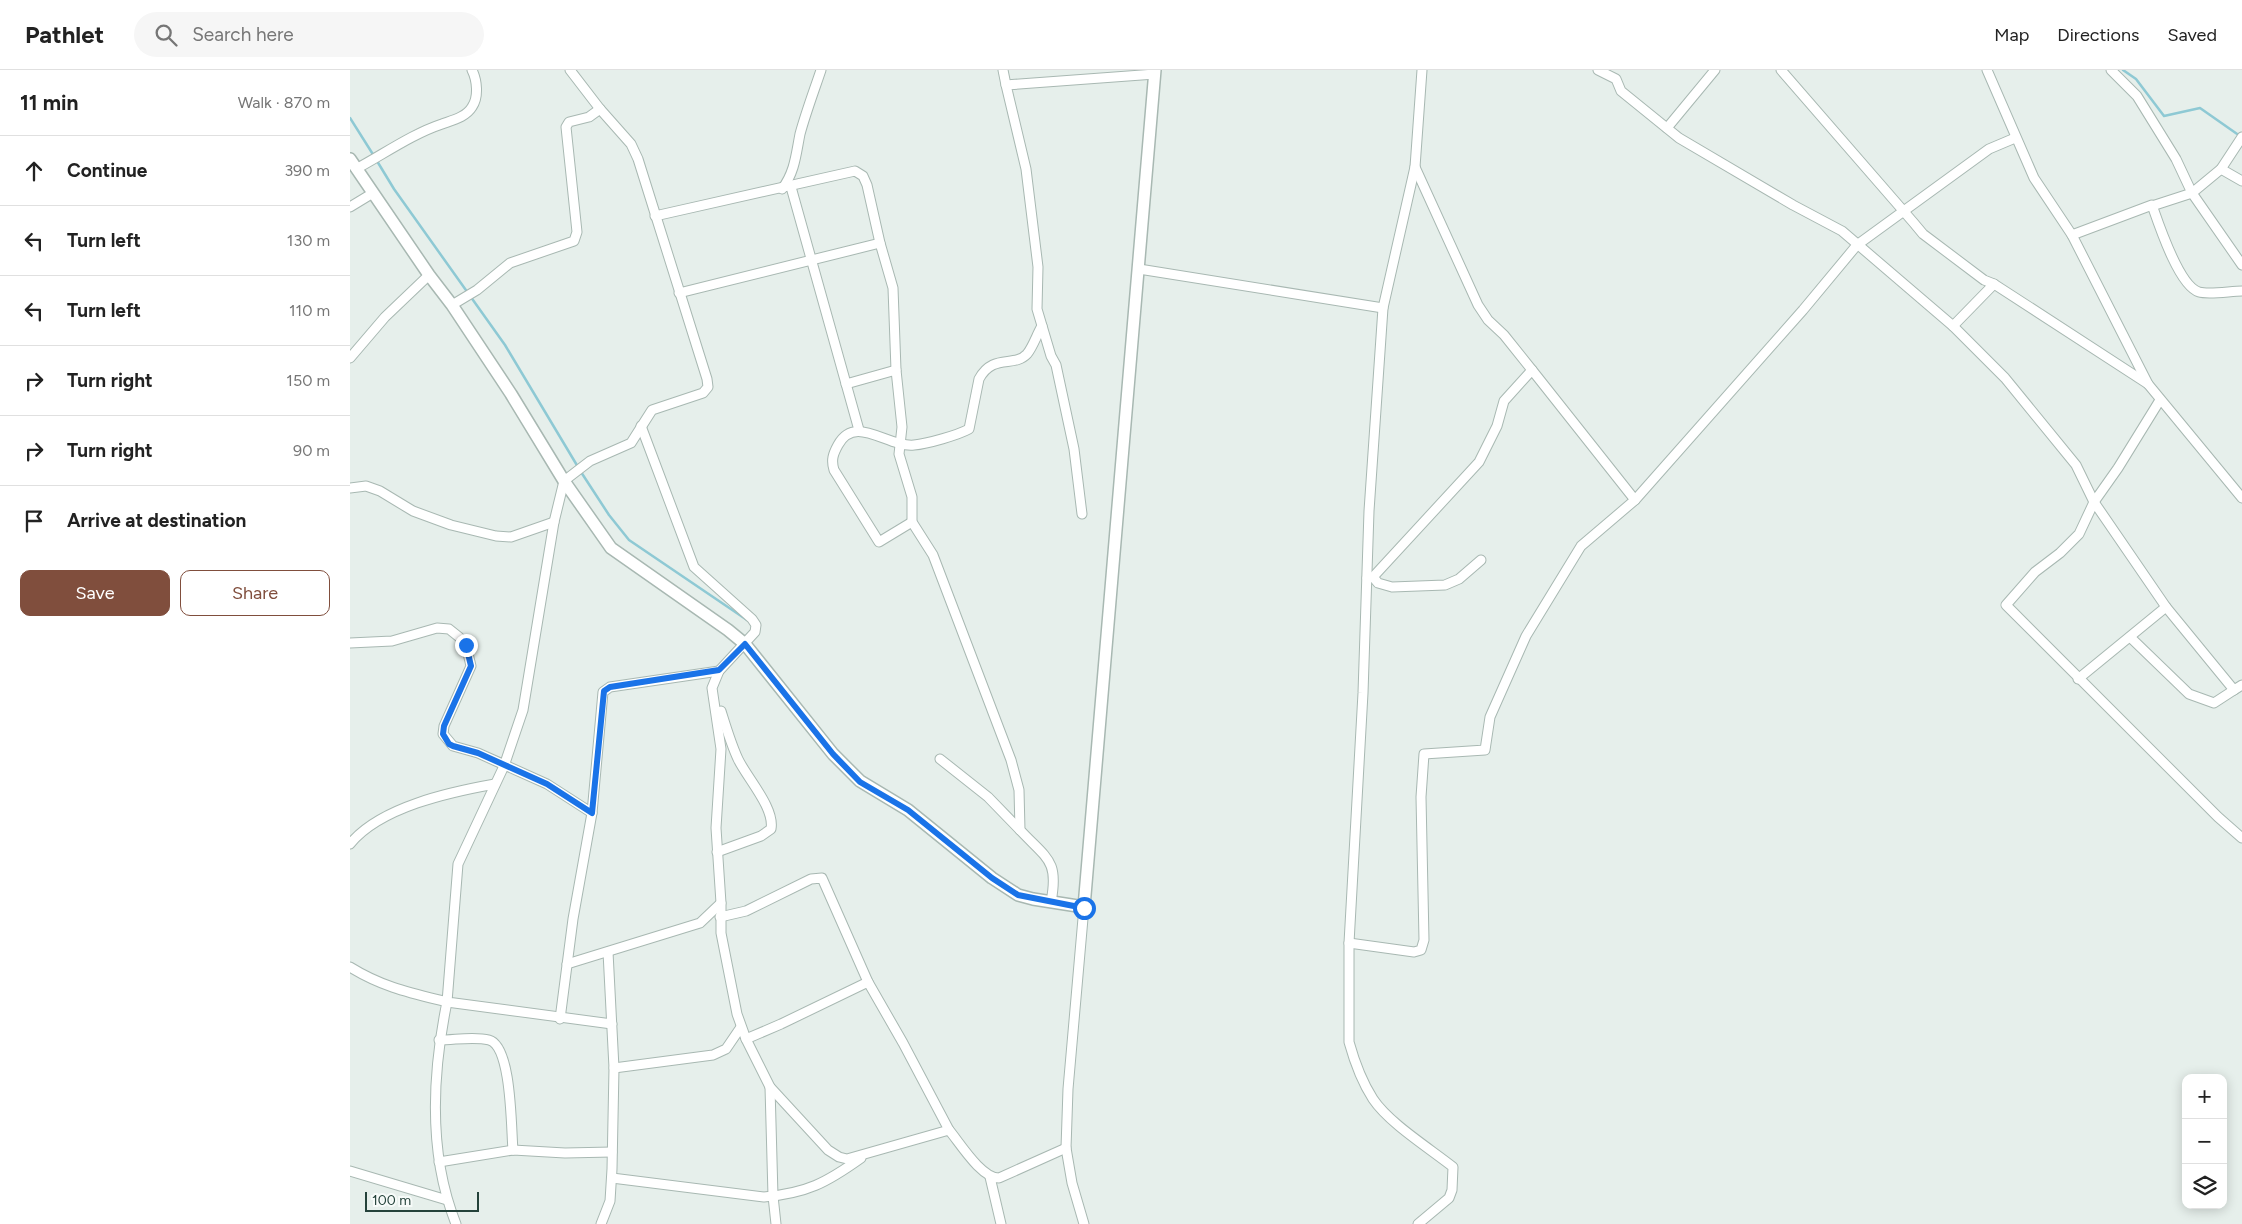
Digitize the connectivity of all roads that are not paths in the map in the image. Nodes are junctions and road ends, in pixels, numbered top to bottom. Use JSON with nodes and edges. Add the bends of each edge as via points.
{"nodes":[{"id":1,"x":472,"y":70,"type":"edge"},
{"id":2,"x":570,"y":70,"type":"edge"},
{"id":3,"x":821,"y":70,"type":"edge"},
{"id":4,"x":1003,"y":70,"type":"edge"},
{"id":5,"x":1422,"y":70,"type":"edge"},
{"id":6,"x":1598,"y":70,"type":"edge"},
{"id":7,"x":1715,"y":70,"type":"edge"},
{"id":8,"x":1781,"y":70,"type":"edge"},
{"id":9,"x":1987,"y":70,"type":"edge"},
{"id":10,"x":2111,"y":70,"type":"edge"},
{"id":11,"x":1155,"y":72,"type":"edge"},
{"id":12,"x":1006,"y":85,"type":"junction"},
{"id":13,"x":600,"y":109,"type":"junction"},
{"id":14,"x":1667,"y":128,"type":"junction"},
{"id":15,"x":2015,"y":138,"type":"junction"},
{"id":16,"x":2241,"y":139,"type":"edge"},
{"id":17,"x":353,"y":164,"type":"edge"},
{"id":18,"x":1415,"y":166,"type":"junction"},
{"id":19,"x":793,"y":169,"type":"junction"},
{"id":20,"x":2221,"y":169,"type":"junction"},
{"id":21,"x":2242,"y":181,"type":"edge"},
{"id":22,"x":809,"y":182,"type":"junction"},
{"id":23,"x":787,"y":188,"type":"junction"},
{"id":24,"x":373,"y":193,"type":"junction"},
{"id":25,"x":2192,"y":193,"type":"junction"},
{"id":26,"x":2152,"y":206,"type":"junction"},
{"id":27,"x":350,"y":207,"type":"edge"},
{"id":28,"x":1904,"y":212,"type":"junction"},
{"id":29,"x":655,"y":216,"type":"junction"},
{"id":30,"x":2072,"y":235,"type":"junction"},
{"id":31,"x":880,"y":243,"type":"junction"},
{"id":32,"x":1857,"y":245,"type":"junction"},
{"id":33,"x":811,"y":260,"type":"junction"},
{"id":34,"x":2242,"y":264,"type":"edge"},
{"id":35,"x":1139,"y":269,"type":"junction"},
{"id":36,"x":429,"y":275,"type":"junction"},
{"id":37,"x":1994,"y":284,"type":"junction"},
{"id":38,"x":2242,"y":291,"type":"edge"},
{"id":39,"x":679,"y":292,"type":"junction"},
{"id":40,"x":452,"y":305,"type":"junction"},
{"id":41,"x":1384,"y":308,"type":"junction"},
{"id":42,"x":1042,"y":326,"type":"junction"},
{"id":43,"x":1953,"y":326,"type":"junction"},
{"id":44,"x":350,"y":358,"type":"edge"},
{"id":45,"x":896,"y":370,"type":"junction"},
{"id":46,"x":1532,"y":370,"type":"junction"},
{"id":47,"x":846,"y":384,"type":"junction"},
{"id":48,"x":2148,"y":384,"type":"junction"},
{"id":49,"x":2160,"y":400,"type":"junction"},
{"id":50,"x":642,"y":426,"type":"junction"},
{"id":51,"x":860,"y":430,"type":"junction"},
{"id":52,"x":901,"y":444,"type":"junction"},
{"id":53,"x":564,"y":481,"type":"junction"},
{"id":54,"x":350,"y":488,"type":"edge"},
{"id":55,"x":2242,"y":498,"type":"edge"},
{"id":56,"x":1635,"y":500,"type":"junction"},
{"id":57,"x":2094,"y":502,"type":"junction"},
{"id":58,"x":1082,"y":514,"type":"dead end"},
{"id":59,"x":554,"y":522,"type":"junction"},
{"id":60,"x":912,"y":522,"type":"junction"},
{"id":61,"x":1481,"y":560,"type":"dead end"},
{"id":62,"x":1370,"y":578,"type":"junction"},
{"id":63,"x":2166,"y":607,"type":"junction"},
{"id":64,"x":2130,"y":637,"type":"junction"},
{"id":65,"x":350,"y":643,"type":"edge"},
{"id":66,"x":745,"y":644,"type":"junction"},
{"id":67,"x":719,"y":670,"type":"junction"},
{"id":68,"x":2078,"y":679,"type":"junction"},
{"id":69,"x":2238,"y":687,"type":"edge"},
{"id":70,"x":712,"y":688,"type":"junction"},
{"id":71,"x":940,"y":759,"type":"dead end"},
{"id":72,"x":504,"y":766,"type":"junction"},
{"id":73,"x":495,"y":784,"type":"junction"},
{"id":74,"x":592,"y":813,"type":"junction"},
{"id":75,"x":1020,"y":830,"type":"junction"},
{"id":76,"x":2242,"y":838,"type":"edge"},
{"id":77,"x":350,"y":844,"type":"edge"},
{"id":78,"x":717,"y":852,"type":"junction"},
{"id":79,"x":1051,"y":902,"type":"junction"},
{"id":80,"x":721,"y":903,"type":"junction"},
{"id":81,"x":1084,"y":908,"type":"junction"},
{"id":82,"x":720,"y":917,"type":"junction"},
{"id":83,"x":1349,"y":943,"type":"junction"},
{"id":84,"x":608,"y":952,"type":"junction"},
{"id":85,"x":566,"y":964,"type":"junction"},
{"id":86,"x":350,"y":967,"type":"edge"},
{"id":87,"x":868,"y":982,"type":"junction"},
{"id":88,"x":447,"y":1002,"type":"junction"},
{"id":89,"x":560,"y":1019,"type":"junction"},
{"id":90,"x":612,"y":1024,"type":"junction"},
{"id":91,"x":741,"y":1028,"type":"junction"},
{"id":92,"x":746,"y":1039,"type":"junction"},
{"id":93,"x":439,"y":1040,"type":"junction"},
{"id":94,"x":614,"y":1068,"type":"junction"},
{"id":95,"x":770,"y":1087,"type":"junction"},
{"id":96,"x":949,"y":1130,"type":"junction"},
{"id":97,"x":1066,"y":1148,"type":"junction"},
{"id":98,"x":513,"y":1150,"type":"junction"},
{"id":99,"x":612,"y":1152,"type":"junction"},
{"id":100,"x":865,"y":1155,"type":"junction"},
{"id":101,"x":439,"y":1162,"type":"junction"},
{"id":102,"x":350,"y":1171,"type":"edge"},
{"id":103,"x":990,"y":1177,"type":"junction"},
{"id":104,"x":612,"y":1178,"type":"junction"},
{"id":105,"x":773,"y":1196,"type":"junction"},
{"id":106,"x":447,"y":1200,"type":"junction"},
{"id":107,"x":456,"y":1224,"type":"edge"},
{"id":108,"x":601,"y":1224,"type":"edge"},
{"id":109,"x":776,"y":1224,"type":"edge"},
{"id":110,"x":1001,"y":1224,"type":"edge"},
{"id":111,"x":1084,"y":1224,"type":"edge"},
{"id":112,"x":1418,"y":1224,"type":"edge"}],
"edges":[{"from":1,"to":17,"type":"street","via":[[477,93],[472,107],[462,117],[432,127],[384,154]]},
{"from":2,"to":13,"type":"street"},
{"from":3,"to":19,"type":"street","via":[[800,134]]},
{"from":4,"to":12,"type":"street"},
{"from":5,"to":18,"type":"street"},
{"from":6,"to":14,"type":"street","via":[[1616,79],[1621,91]]},
{"from":7,"to":14,"type":"street"},
{"from":8,"to":28,"type":"street"},
{"from":9,"to":15,"type":"street"},
{"from":10,"to":25,"type":"street","via":[[2137,96],[2176,158]]},
{"from":11,"to":12,"type":"street"},
{"from":11,"to":35,"type":"street"},
{"from":12,"to":42,"type":"street","via":[[1026,169]]},
{"from":13,"to":29,"type":"street","via":[[631,144]]},
{"from":13,"to":40,"type":"street","via":[[590,117],[569,122],[566,127],[577,232],[574,241],[510,263],[477,290]]},
{"from":14,"to":32,"type":"street","via":[[1679,138],[1842,231]]},
{"from":15,"to":28,"type":"street","via":[[1990,148]]},
{"from":15,"to":30,"type":"street","via":[[2034,178]]},
{"from":16,"to":20,"type":"street"},
{"from":17,"to":24,"type":"street"},
{"from":18,"to":41,"type":"street"},
{"from":18,"to":46,"type":"street","via":[[1478,305]]},
{"from":19,"to":22,"type":"street"},
{"from":19,"to":23,"type":"street"},
{"from":20,"to":21,"type":"street"},
{"from":20,"to":25,"type":"street"},
{"from":22,"to":23,"type":"street"},
{"from":22,"to":31,"type":"street","via":[[855,171],[862,176]]},
{"from":23,"to":29,"type":"street"},
{"from":23,"to":33,"type":"street"},
{"from":24,"to":27,"type":"street"},
{"from":24,"to":36,"type":"street"},
{"from":25,"to":26,"type":"street"},
{"from":25,"to":34,"type":"street"},
{"from":26,"to":30,"type":"street"},
{"from":26,"to":38,"type":"street","via":[[2188,285],[2199,292]]},
{"from":28,"to":32,"type":"street"},
{"from":28,"to":37,"type":"street","via":[[1923,234]]},
{"from":29,"to":39,"type":"street"},
{"from":30,"to":48,"type":"street"},
{"from":31,"to":33,"type":"street"},
{"from":31,"to":45,"type":"street","via":[[893,288]]},
{"from":32,"to":43,"type":"street"},
{"from":32,"to":56,"type":"street"},
{"from":33,"to":39,"type":"street"},
{"from":33,"to":47,"type":"street"},
{"from":35,"to":41,"type":"street"},
{"from":35,"to":81,"type":"street"},
{"from":36,"to":40,"type":"street"},
{"from":36,"to":44,"type":"street","via":[[385,317]]},
{"from":37,"to":43,"type":"street"},
{"from":37,"to":48,"type":"street"},
{"from":39,"to":50,"type":"street","via":[[708,387],[703,393],[652,410]]},
{"from":40,"to":53,"type":"street"},
{"from":41,"to":62,"type":"street","via":[[1369,511]]},
{"from":42,"to":52,"type":"street","via":[[1026,355],[988,366],[983,372],[969,429],[914,446]]},
{"from":42,"to":58,"type":"street","via":[[1056,365],[1074,449]]},
{"from":43,"to":57,"type":"street","via":[[2005,378],[2076,465]]},
{"from":45,"to":47,"type":"street"},
{"from":45,"to":52,"type":"street"},
{"from":46,"to":56,"type":"street"},
{"from":46,"to":62,"type":"street","via":[[1504,401],[1497,426],[1479,462]]},
{"from":47,"to":51,"type":"street"},
{"from":48,"to":49,"type":"street"},
{"from":49,"to":55,"type":"street"},
{"from":49,"to":57,"type":"street"},
{"from":50,"to":53,"type":"street","via":[[631,443],[590,461]]},
{"from":50,"to":66,"type":"street","via":[[694,567],[756,625],[755,632]]},
{"from":51,"to":52,"type":"street"},
{"from":51,"to":60,"type":"street","via":[[849,432],[838,444],[831,460],[834,470],[879,542]]},
{"from":52,"to":60,"type":"street","via":[[901,462],[912,498]]},
{"from":53,"to":59,"type":"street"},
{"from":53,"to":66,"type":"street","via":[[611,548]]},
{"from":54,"to":59,"type":"street","via":[[366,486],[380,490],[412,511],[496,536],[511,537]]},
{"from":56,"to":83,"type":"street","via":[[1581,546],[1567,567],[1526,636],[1498,698],[1490,717],[1485,750],[1424,754],[1421,797],[1424,940],[1421,950],[1414,952]]},
{"from":57,"to":63,"type":"street"},
{"from":57,"to":68,"type":"street","via":[[2075,539],[2035,572],[2006,605]]},
{"from":59,"to":72,"type":"street","via":[[526,700]]},
{"from":60,"to":75,"type":"street","via":[[933,555],[1011,760],[1019,790]]},
{"from":61,"to":62,"type":"street","via":[[1459,579],[1445,585],[1392,587]]},
{"from":62,"to":83,"type":"street"},
{"from":63,"to":64,"type":"street"},
{"from":63,"to":69,"type":"street"},
{"from":64,"to":68,"type":"street"},
{"from":64,"to":69,"type":"street","via":[[2189,694],[2214,703]]},
{"from":65,"to":72,"type":"street","via":[[392,641],[437,628],[449,629],[466,645],[471,666],[443,734],[449,744]]},
{"from":66,"to":67,"type":"street"},
{"from":66,"to":79,"type":"street","via":[[855,777],[908,810],[1006,888],[1018,895]]},
{"from":67,"to":70,"type":"street"},
{"from":67,"to":74,"type":"street","via":[[610,687],[604,691]]},
{"from":68,"to":76,"type":"street"},
{"from":70,"to":78,"type":"street","via":[[721,748]]},
{"from":70,"to":78,"type":"street","via":[[738,760],[767,810],[772,825],[761,836]]},
{"from":71,"to":75,"type":"street","via":[[988,796]]},
{"from":72,"to":73,"type":"street"},
{"from":72,"to":74,"type":"street","via":[[547,784]]},
{"from":73,"to":77,"type":"street","via":[[442,795],[392,814],[367,827]]},
{"from":73,"to":88,"type":"street","via":[[458,864]]},
{"from":74,"to":85,"type":"street"},
{"from":75,"to":79,"type":"street","via":[[1050,863],[1055,882]]},
{"from":78,"to":80,"type":"street"},
{"from":79,"to":81,"type":"street"},
{"from":80,"to":82,"type":"street"},
{"from":80,"to":84,"type":"street","via":[[700,923]]},
{"from":81,"to":97,"type":"street"},
{"from":82,"to":87,"type":"street","via":[[746,911],[811,879],[822,878]]},
{"from":82,"to":91,"type":"street"},
{"from":83,"to":112,"type":"street","via":[[1349,1042],[1353,1057],[1373,1098],[1386,1113],[1453,1167],[1449,1198]]},
{"from":84,"to":85,"type":"street"},
{"from":84,"to":90,"type":"street"},
{"from":85,"to":89,"type":"street"},
{"from":86,"to":88,"type":"street","via":[[394,989]]},
{"from":87,"to":92,"type":"street"},
{"from":87,"to":96,"type":"street"},
{"from":88,"to":89,"type":"street"},
{"from":88,"to":93,"type":"street"},
{"from":89,"to":90,"type":"street"},
{"from":90,"to":94,"type":"street"},
{"from":91,"to":92,"type":"street"},
{"from":91,"to":94,"type":"street","via":[[726,1049],[713,1055]]},
{"from":92,"to":95,"type":"street"},
{"from":93,"to":98,"type":"street","via":[[490,1040],[499,1047],[507,1076]]},
{"from":93,"to":101,"type":"street","via":[[435,1096]]},
{"from":94,"to":99,"type":"street"},
{"from":95,"to":100,"type":"street","via":[[828,1150],[846,1159]]},
{"from":95,"to":105,"type":"street"},
{"from":96,"to":100,"type":"street"},
{"from":96,"to":103,"type":"street","via":[[982,1172]]},
{"from":97,"to":103,"type":"street","via":[[1005,1176]]},
{"from":97,"to":111,"type":"street"},
{"from":98,"to":99,"type":"street"},
{"from":98,"to":101,"type":"street"},
{"from":99,"to":104,"type":"street"},
{"from":100,"to":105,"type":"street","via":[[821,1184],[800,1192]]},
{"from":101,"to":106,"type":"street"},
{"from":102,"to":106,"type":"street"},
{"from":103,"to":110,"type":"street"},
{"from":104,"to":105,"type":"street","via":[[754,1197]]},
{"from":104,"to":108,"type":"street","via":[[610,1201]]},
{"from":105,"to":109,"type":"street"},
{"from":106,"to":107,"type":"street"}]}
